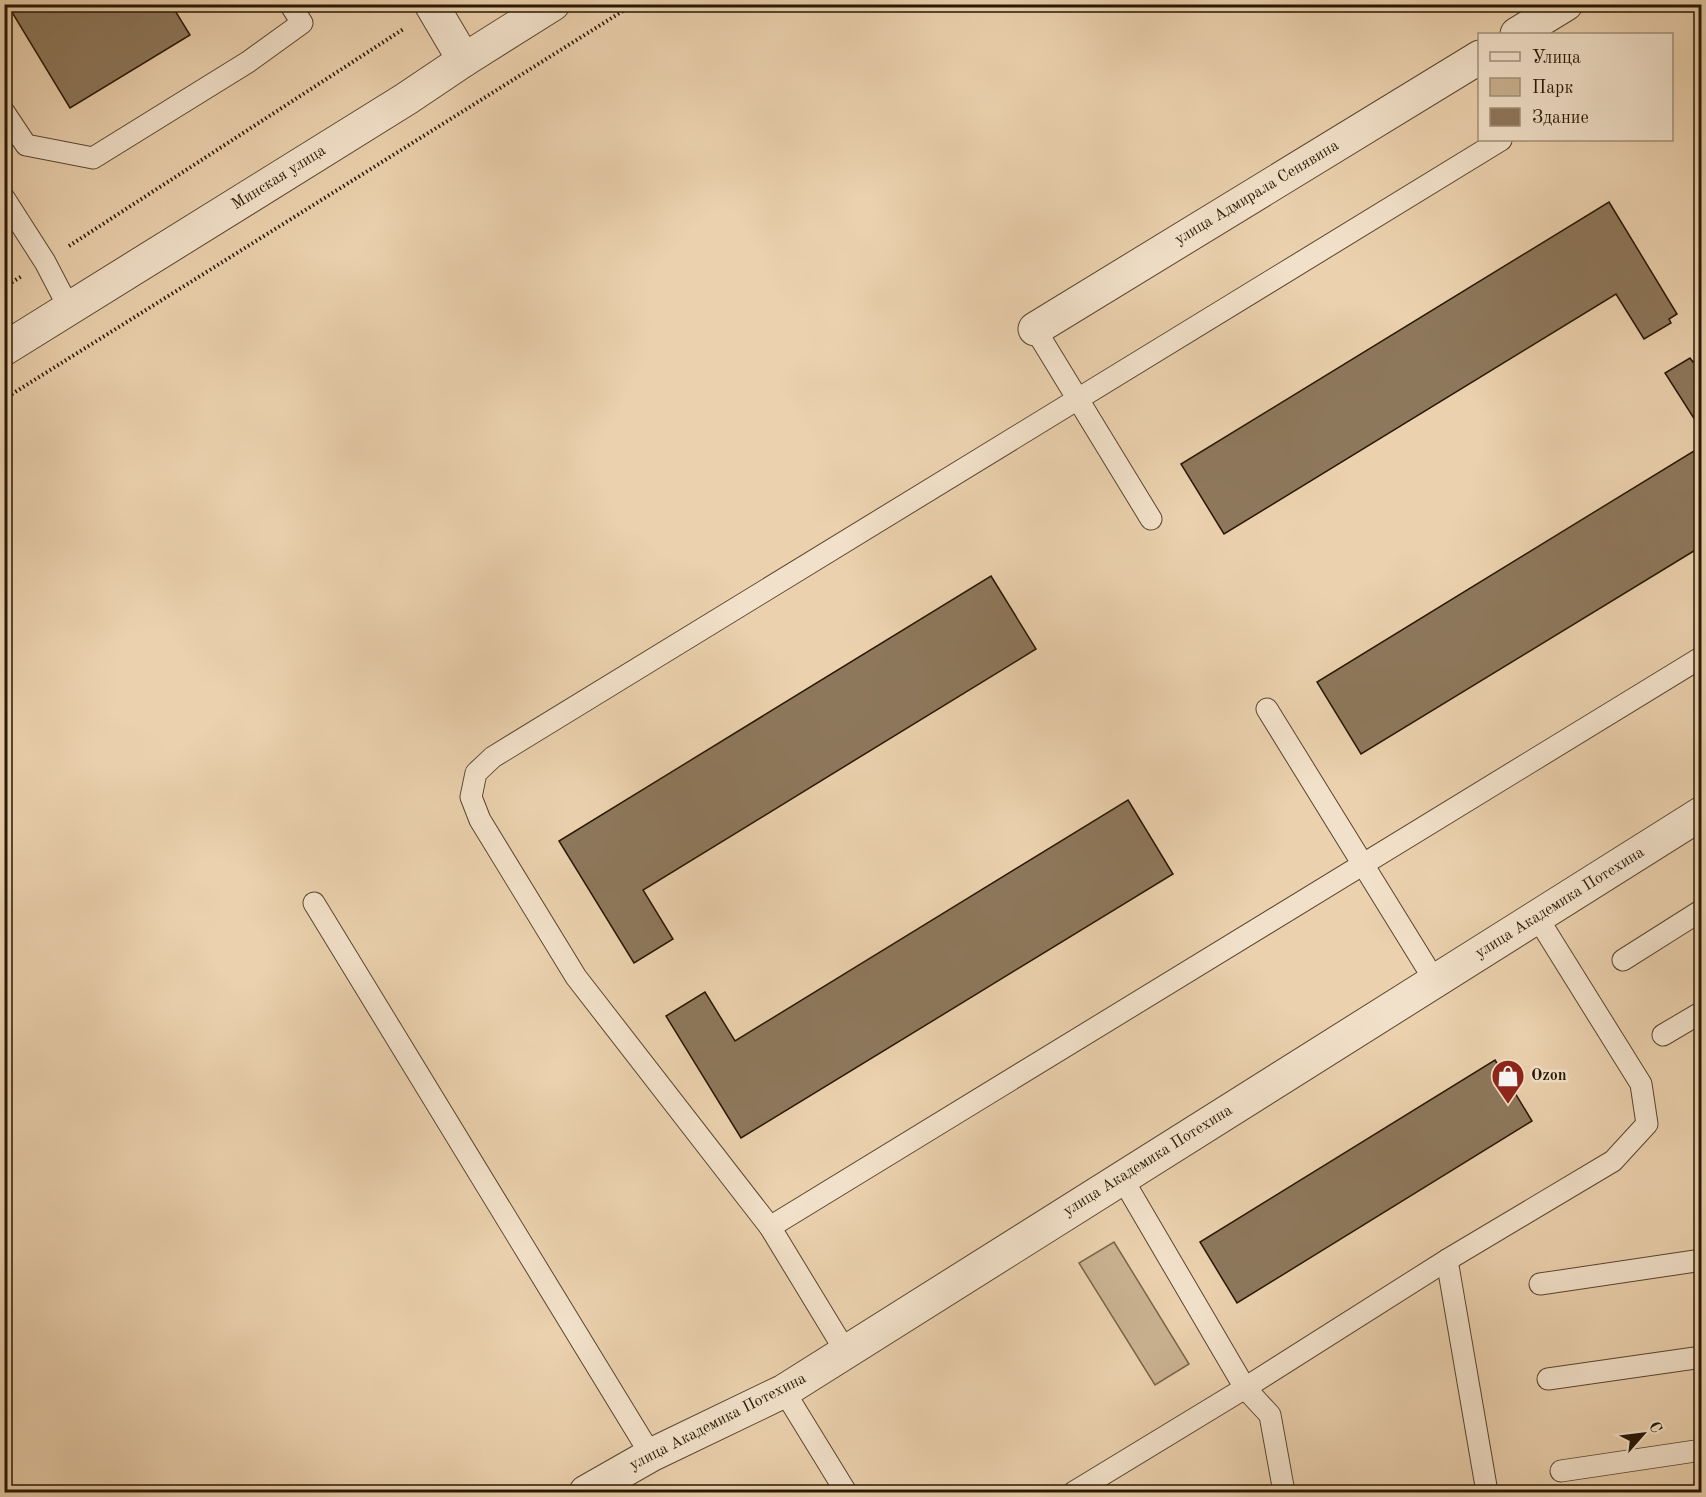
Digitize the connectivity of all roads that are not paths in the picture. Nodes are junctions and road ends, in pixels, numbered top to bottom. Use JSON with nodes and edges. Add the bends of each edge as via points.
{"nodes":[{"id":1,"x":290,"y":4,"type":"edge"},
{"id":2,"x":553,"y":4,"type":"edge"},
{"id":3,"x":1566,"y":4,"type":"edge"},
{"id":4,"x":433,"y":7,"type":"edge"},
{"id":5,"x":1519,"y":33,"type":"edge"},
{"id":6,"x":1478,"y":58,"type":"edge"},
{"id":7,"x":464,"y":60,"type":"junction"},
{"id":8,"x":4,"y":111,"type":"edge"},
{"id":9,"x":1499,"y":141,"type":"edge"},
{"id":10,"x":4,"y":198,"type":"edge"},
{"id":11,"x":69,"y":308,"type":"junction"},
{"id":12,"x":1035,"y":329,"type":"joint"},
{"id":13,"x":4,"y":349,"type":"edge"},
{"id":14,"x":1078,"y":399,"type":"junction"},
{"id":15,"x":1151,"y":519,"type":"dead end"},
{"id":16,"x":1701,"y":657,"type":"edge"},
{"id":17,"x":1267,"y":709,"type":"dead end"},
{"id":18,"x":1701,"y":813,"type":"edge"},
{"id":19,"x":1362,"y":864,"type":"junction"},
{"id":20,"x":314,"y":903,"type":"dead end"},
{"id":21,"x":1701,"y":910,"type":"edge"},
{"id":22,"x":1537,"y":917,"type":"junction"},
{"id":23,"x":1623,"y":960,"type":"dead end"},
{"id":24,"x":1435,"y":981,"type":"junction"},
{"id":25,"x":1701,"y":1012,"type":"edge"},
{"id":26,"x":1663,"y":1035,"type":"dead end"},
{"id":27,"x":1122,"y":1178,"type":"junction"},
{"id":28,"x":770,"y":1227,"type":"junction"},
{"id":29,"x":1447,"y":1260,"type":"junction"},
{"id":30,"x":1701,"y":1260,"type":"edge"},
{"id":31,"x":1540,"y":1284,"type":"dead end"},
{"id":32,"x":846,"y":1352,"type":"junction"},
{"id":33,"x":1701,"y":1357,"type":"edge"},
{"id":34,"x":1548,"y":1379,"type":"dead end"},
{"id":35,"x":1245,"y":1388,"type":"junction"},
{"id":36,"x":784,"y":1391,"type":"junction"},
{"id":37,"x":1701,"y":1450,"type":"edge"},
{"id":38,"x":651,"y":1455,"type":"junction"},
{"id":39,"x":1561,"y":1471,"type":"dead end"},
{"id":40,"x":586,"y":1492,"type":"edge"},
{"id":41,"x":846,"y":1492,"type":"edge"},
{"id":42,"x":1074,"y":1492,"type":"edge"},
{"id":43,"x":1284,"y":1492,"type":"edge"},
{"id":44,"x":1487,"y":1492,"type":"edge"}],
"edges":[{"from":1,"to":8,"type":"lane","via":[[302,23],[248,62],[93,158],[26,145]]},
{"from":2,"to":7,"type":"street","name":"Минская улица"},
{"from":3,"to":5,"type":"street"},
{"from":4,"to":7,"type":"street"},
{"from":6,"to":12,"type":"street","name":"улица Адмирала Сенявина"},
{"from":7,"to":11,"type":"street","name":"Минская улица"},
{"from":9,"to":14,"type":"lane"},
{"from":10,"to":11,"type":"lane"},
{"from":11,"to":13,"type":"street","name":"Минская улица"},
{"from":12,"to":14,"type":"lane"},
{"from":14,"to":15,"type":"lane"},
{"from":14,"to":28,"type":"lane","via":[[493,757],[476,773],[471,797],[480,820],[576,977]]},
{"from":16,"to":19,"type":"lane"},
{"from":17,"to":19,"type":"lane"},
{"from":18,"to":22,"type":"street","name":"улица Академика Потехина"},
{"from":19,"to":24,"type":"lane"},
{"from":19,"to":28,"type":"lane"},
{"from":20,"to":38,"type":"lane"},
{"from":21,"to":23,"type":"lane"},
{"from":22,"to":24,"type":"street","name":"улица Академика Потехина"},
{"from":22,"to":29,"type":"lane","via":[[1641,1084],[1647,1124],[1613,1161]]},
{"from":24,"to":27,"type":"street","name":"улица Академика Потехина"},
{"from":25,"to":26,"type":"lane"},
{"from":27,"to":32,"type":"street","name":"улица Академика Потехина"},
{"from":27,"to":35,"type":"lane"},
{"from":28,"to":32,"type":"lane"},
{"from":29,"to":35,"type":"lane"},
{"from":29,"to":44,"type":"lane"},
{"from":30,"to":31,"type":"lane"},
{"from":32,"to":36,"type":"street","name":"улица Академика Потехина"},
{"from":33,"to":34,"type":"lane"},
{"from":35,"to":42,"type":"lane"},
{"from":35,"to":43,"type":"lane","via":[[1270,1415]]},
{"from":36,"to":38,"type":"street","name":"улица Академика Потехина"},
{"from":36,"to":41,"type":"lane"},
{"from":37,"to":39,"type":"lane"},
{"from":38,"to":40,"type":"street","name":"улица Академика Потехина"}]}
